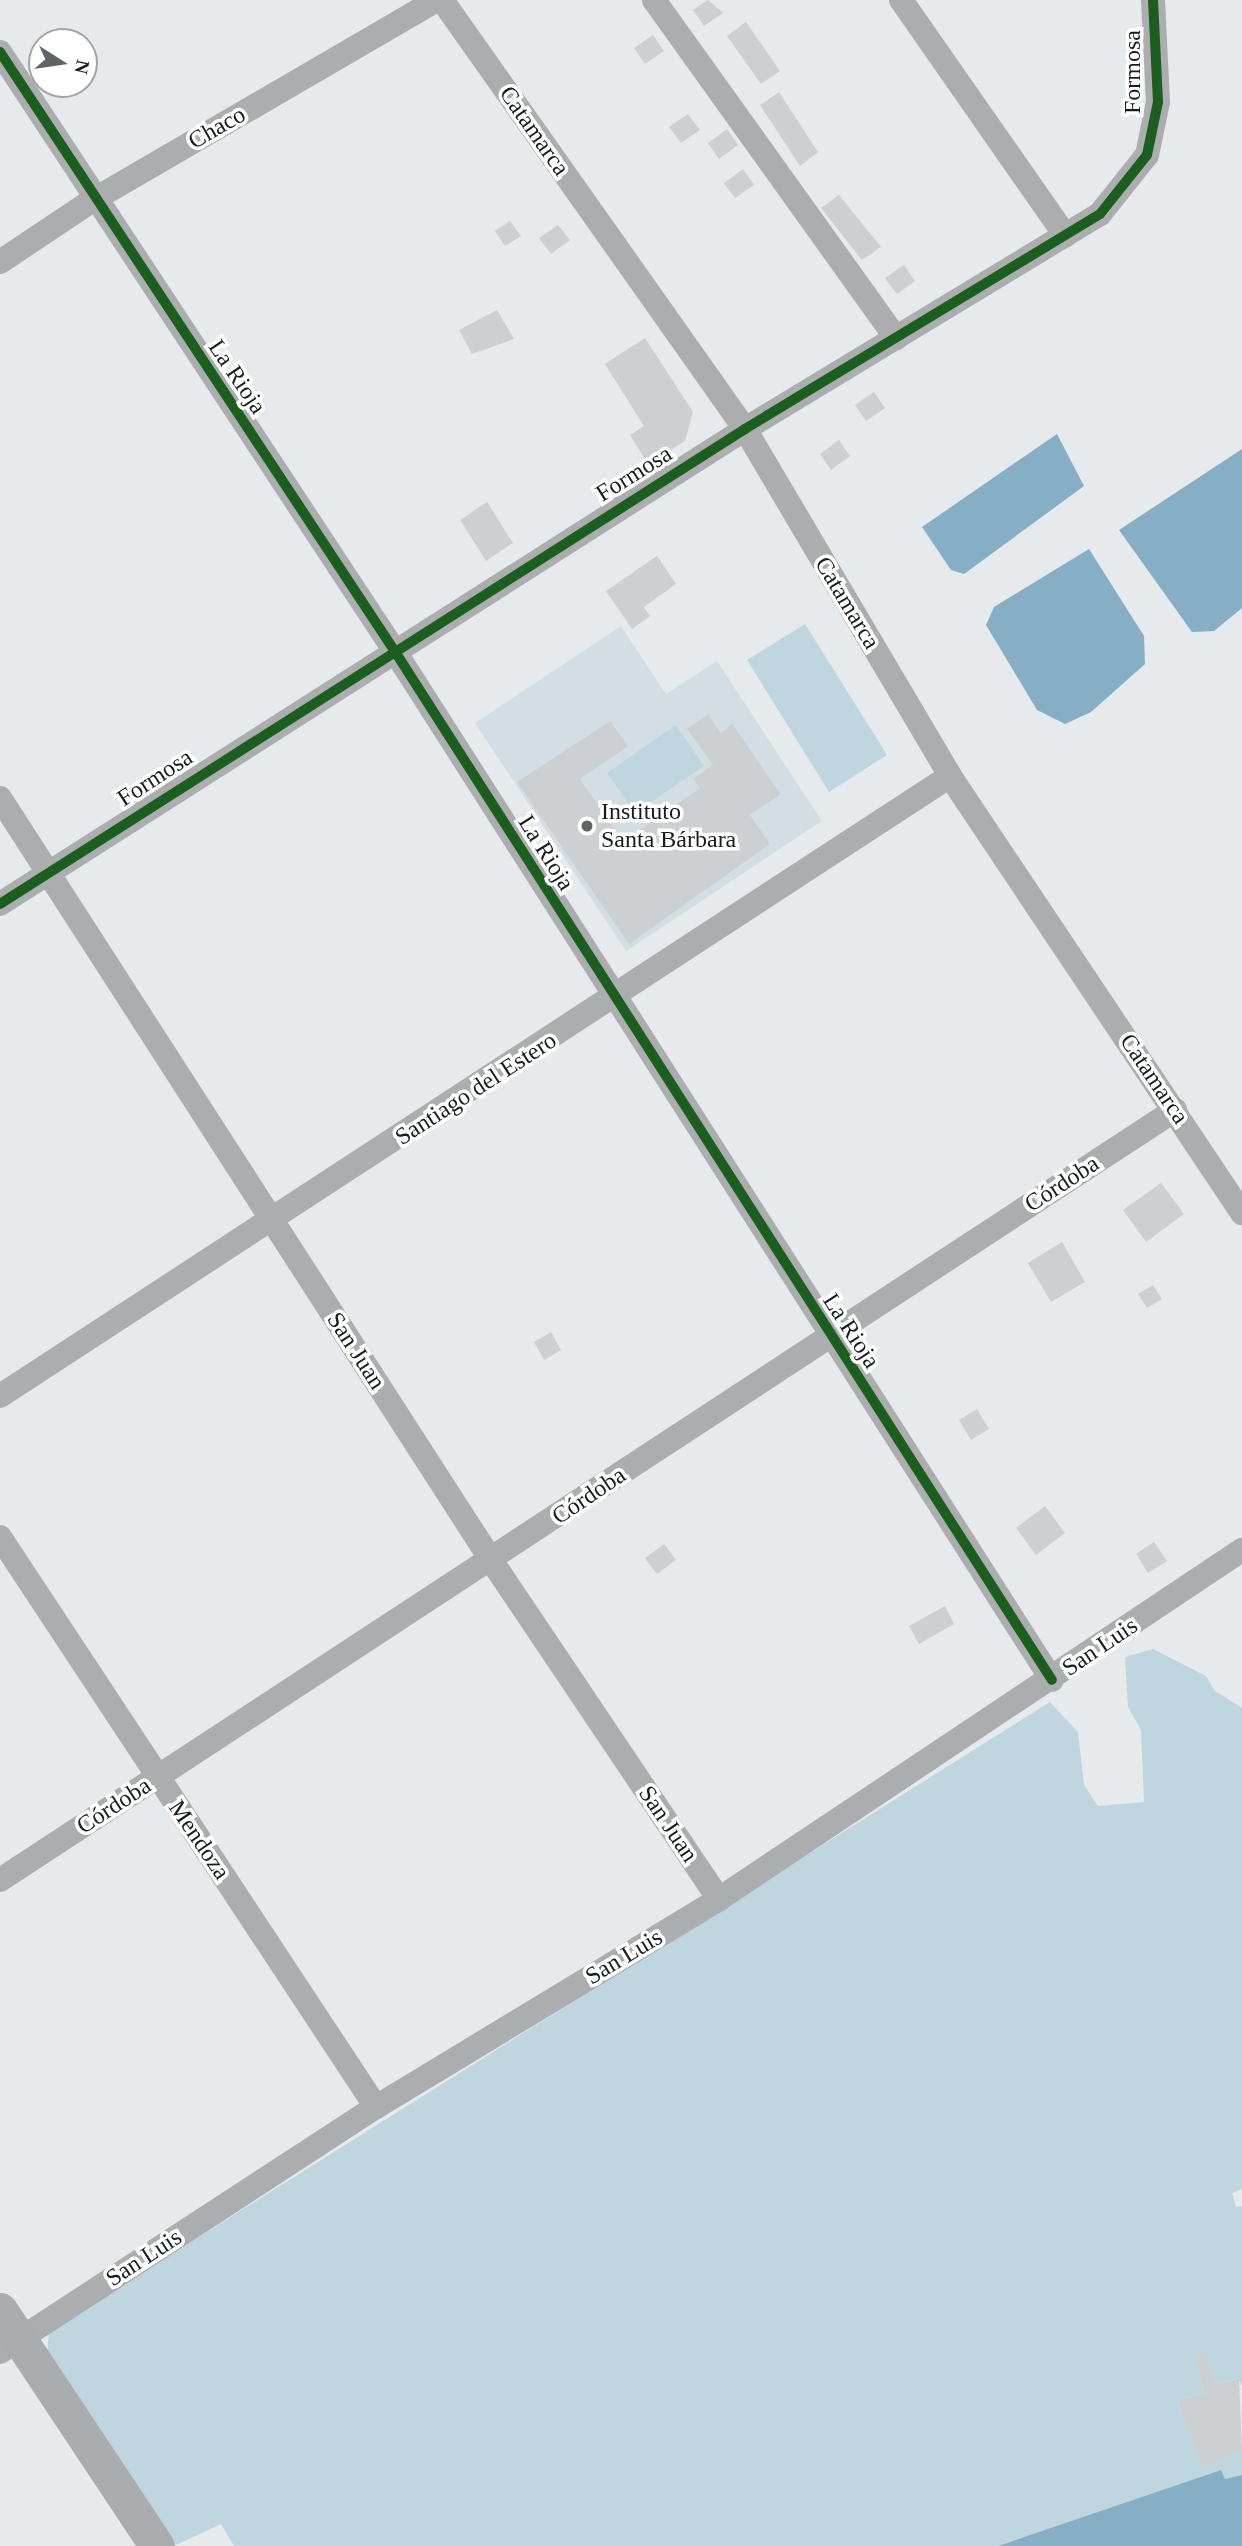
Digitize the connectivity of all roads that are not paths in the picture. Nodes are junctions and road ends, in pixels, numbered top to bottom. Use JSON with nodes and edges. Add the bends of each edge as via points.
{"nodes":[{"id":1,"x":440,"y":0,"type":"edge"},
{"id":2,"x":654,"y":0,"type":"edge"},
{"id":3,"x":901,"y":0,"type":"edge"},
{"id":4,"x":1153,"y":0,"type":"edge"},
{"id":5,"x":0,"y":52,"type":"edge"},
{"id":6,"x":93,"y":200,"type":"junction"},
{"id":7,"x":1065,"y":235,"type":"junction"},
{"id":8,"x":0,"y":262,"type":"edge"},
{"id":9,"x":896,"y":338,"type":"junction"},
{"id":10,"x":745,"y":429,"type":"junction"},
{"id":11,"x":394,"y":650,"type":"junction"},
{"id":12,"x":950,"y":776,"type":"junction"},
{"id":13,"x":0,"y":797,"type":"edge"},
{"id":14,"x":48,"y":872,"type":"junction"},
{"id":15,"x":0,"y":904,"type":"edge"},
{"id":16,"x":613,"y":999,"type":"junction"},
{"id":17,"x":1175,"y":1110,"type":"junction"},
{"id":18,"x":1242,"y":1213,"type":"edge"},
{"id":19,"x":272,"y":1222,"type":"junction"},
{"id":20,"x":830,"y":1336,"type":"junction"},
{"id":21,"x":0,"y":1396,"type":"edge"},
{"id":22,"x":0,"y":1537,"type":"edge"},
{"id":23,"x":1242,"y":1550,"type":"edge"},
{"id":24,"x":491,"y":1560,"type":"junction"},
{"id":25,"x":1052,"y":1680,"type":"junction"},
{"id":26,"x":158,"y":1778,"type":"junction"},
{"id":27,"x":0,"y":1880,"type":"edge"},
{"id":28,"x":719,"y":1899,"type":"junction"},
{"id":29,"x":376,"y":2107,"type":"junction"},
{"id":30,"x":0,"y":2311,"type":"edge"},
{"id":31,"x":10,"y":2346,"type":"edge"},
{"id":32,"x":158,"y":2546,"type":"edge"}],
"edges":[{"from":1,"to":6,"type":"street","name":"Chaco"},
{"from":1,"to":10,"type":"street","name":"Catamarca"},
{"from":2,"to":9,"type":"street"},
{"from":3,"to":7,"type":"street"},
{"from":4,"to":7,"type":"street","name":"Formosa","via":[[1158,102],[1147,155],[1120,195]]},
{"from":5,"to":6,"type":"street","name":"La Rioja"},
{"from":6,"to":8,"type":"street","name":"Chaco"},
{"from":6,"to":11,"type":"street","name":"La Rioja"},
{"from":7,"to":9,"type":"street","name":"Formosa"},
{"from":9,"to":10,"type":"street","name":"Formosa"},
{"from":10,"to":11,"type":"street","name":"Formosa"},
{"from":10,"to":12,"type":"street","name":"Catamarca"},
{"from":11,"to":14,"type":"street","name":"Formosa"},
{"from":11,"to":16,"type":"street","name":"La Rioja"},
{"from":12,"to":16,"type":"street","name":"Santiago del Estero"},
{"from":12,"to":17,"type":"street","name":"Catamarca"},
{"from":13,"to":14,"type":"street","name":"San Juan"},
{"from":14,"to":15,"type":"street","name":"Formosa"},
{"from":14,"to":19,"type":"street","name":"San Juan"},
{"from":16,"to":19,"type":"street","name":"Santiago del Estero"},
{"from":16,"to":20,"type":"street","name":"La Rioja"},
{"from":17,"to":18,"type":"street","name":"Catamarca"},
{"from":17,"to":20,"type":"street","name":"Córdoba"},
{"from":19,"to":21,"type":"street","name":"Santiago del Estero"},
{"from":19,"to":24,"type":"street","name":"San Juan"},
{"from":20,"to":24,"type":"street","name":"Córdoba"},
{"from":20,"to":25,"type":"street","name":"La Rioja"},
{"from":22,"to":26,"type":"street","name":"Mendoza"},
{"from":23,"to":25,"type":"street","name":"San Luis"},
{"from":24,"to":26,"type":"street","name":"Córdoba"},
{"from":24,"to":28,"type":"street","name":"San Juan"},
{"from":25,"to":28,"type":"street","name":"San Luis"},
{"from":26,"to":27,"type":"street","name":"Córdoba"},
{"from":26,"to":29,"type":"street","name":"Mendoza"},
{"from":28,"to":29,"type":"street","name":"San Luis"},
{"from":29,"to":31,"type":"street","name":"San Luis"},
{"from":30,"to":31,"type":"street"},
{"from":31,"to":32,"type":"street"}]}
